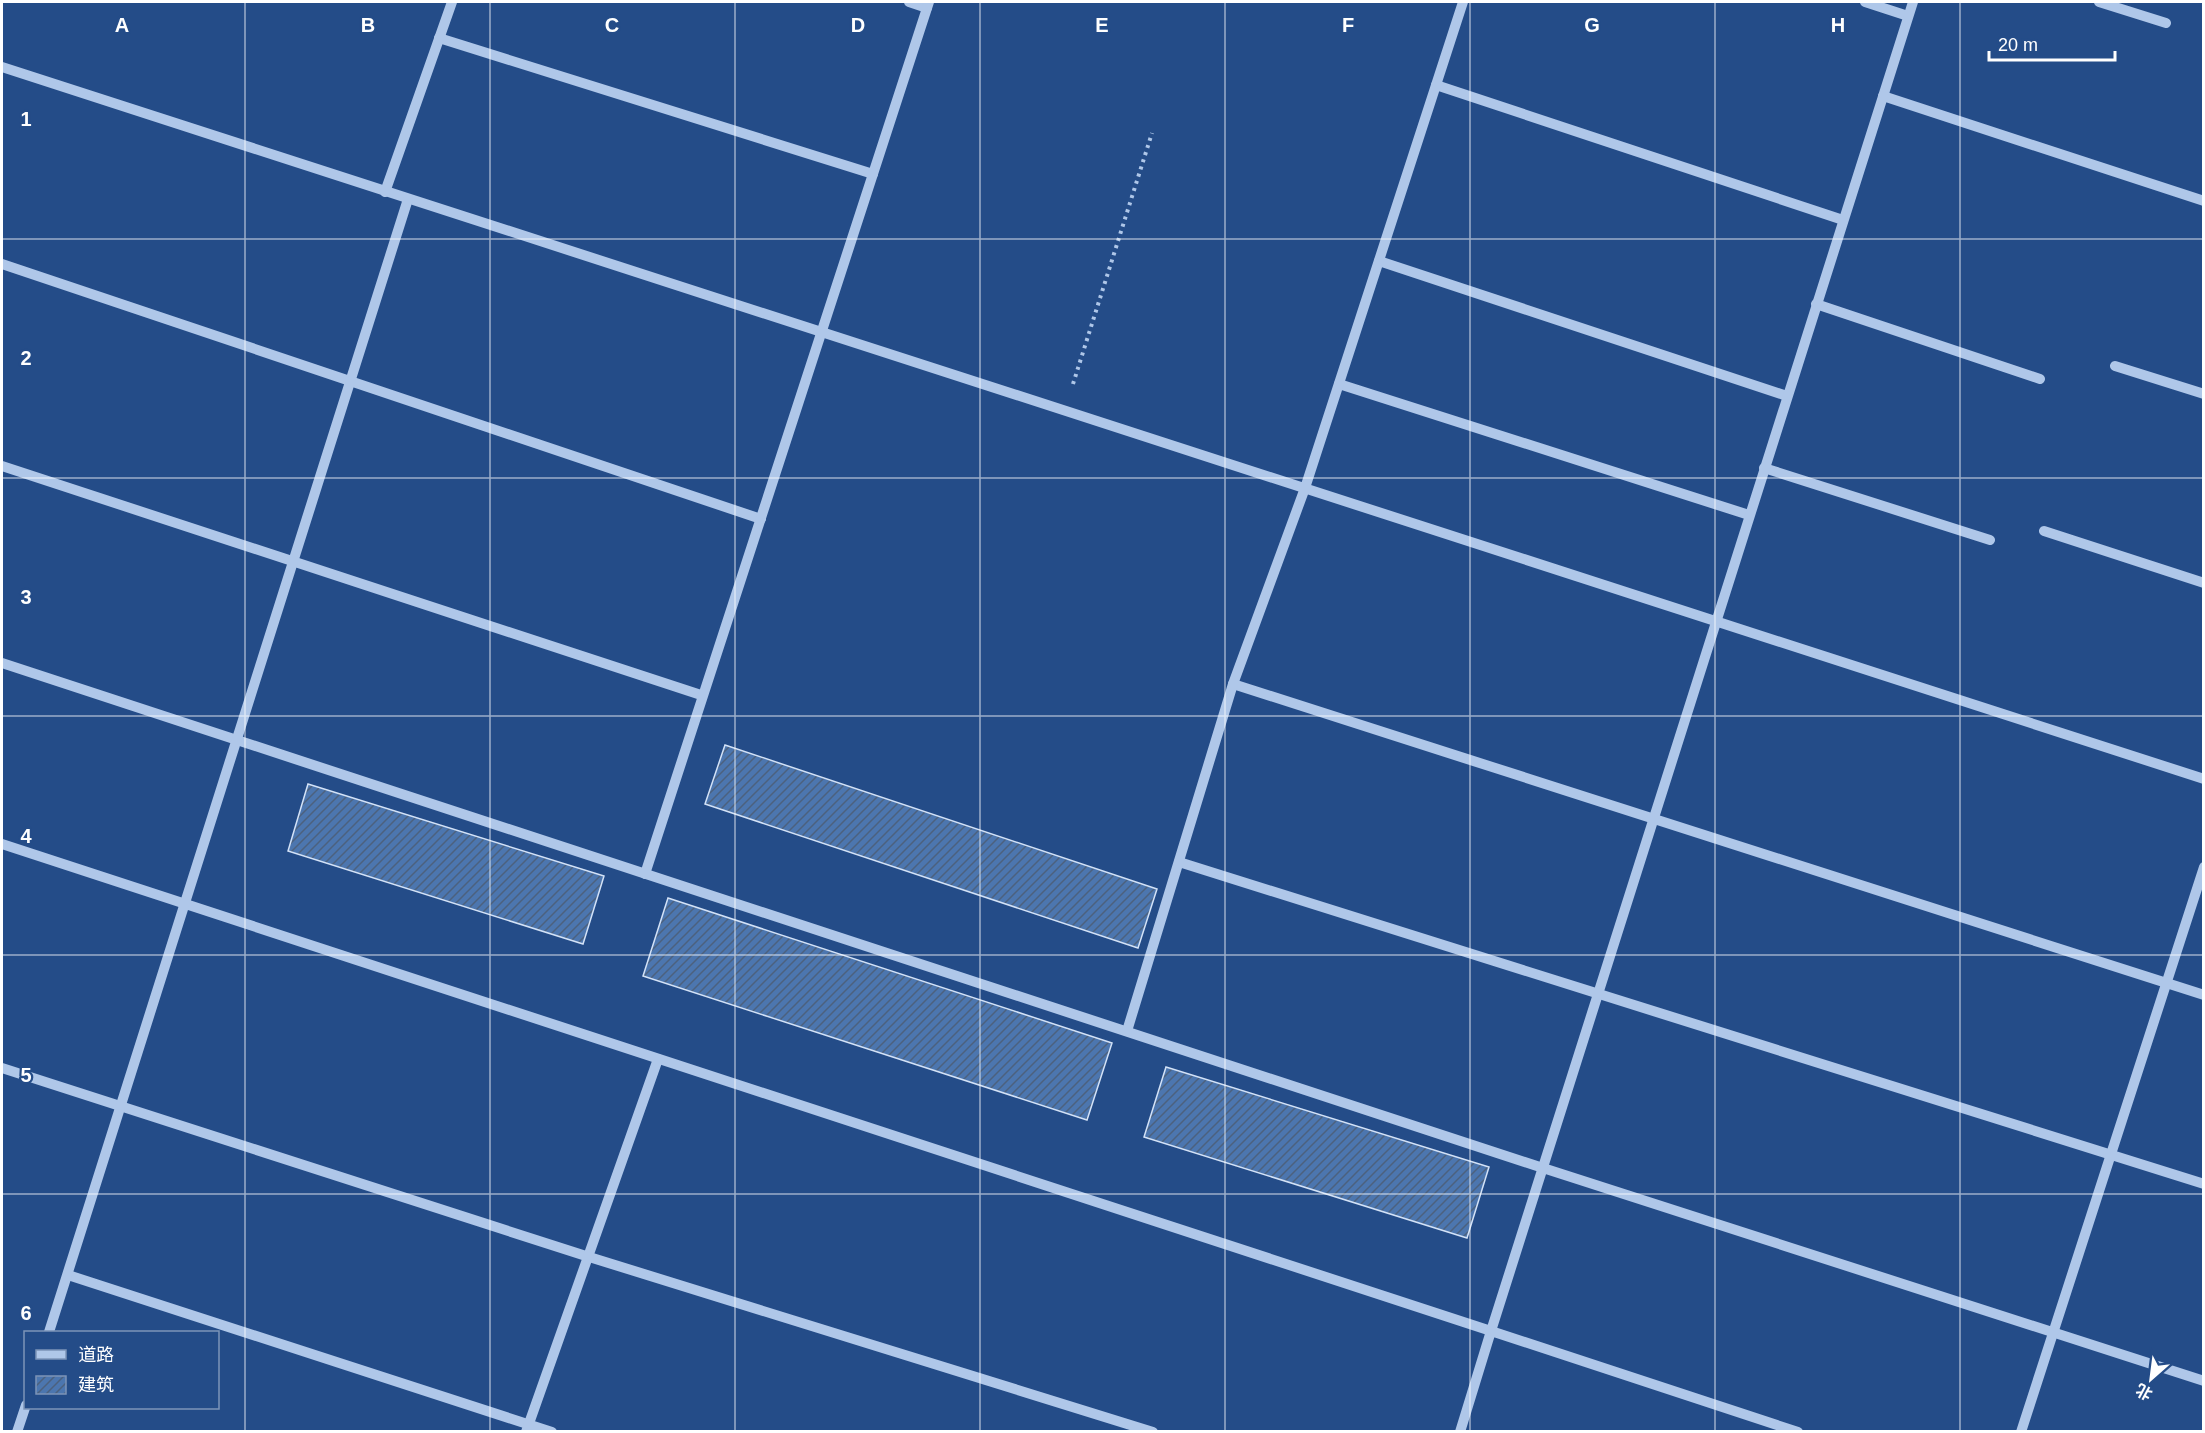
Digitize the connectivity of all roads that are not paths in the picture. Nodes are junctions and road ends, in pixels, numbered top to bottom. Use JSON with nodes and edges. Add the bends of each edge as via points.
{"nodes":[{"id":1,"x":452,"y":2,"type":"edge"},
{"id":2,"x":909,"y":2,"type":"edge"},
{"id":3,"x":1463,"y":2,"type":"edge"},
{"id":4,"x":1865,"y":2,"type":"edge"},
{"id":5,"x":1913,"y":2,"type":"edge"},
{"id":6,"x":2099,"y":2,"type":"edge"},
{"id":7,"x":928,"y":4,"type":"edge"},
{"id":8,"x":1908,"y":16,"type":"junction"},
{"id":9,"x":2166,"y":23,"type":"dead end"},
{"id":10,"x":439,"y":38,"type":"junction"},
{"id":11,"x":2,"y":67,"type":"edge"},
{"id":12,"x":1436,"y":85,"type":"junction"},
{"id":13,"x":1882,"y":96,"type":"junction"},
{"id":14,"x":873,"y":174,"type":"junction"},
{"id":15,"x":385,"y":192,"type":"junction"},
{"id":16,"x":408,"y":199,"type":"junction"},
{"id":17,"x":2204,"y":201,"type":"edge"},
{"id":18,"x":1843,"y":220,"type":"junction"},
{"id":19,"x":1379,"y":261,"type":"junction"},
{"id":20,"x":2,"y":264,"type":"edge"},
{"id":21,"x":1816,"y":304,"type":"junction"},
{"id":22,"x":821,"y":332,"type":"junction"},
{"id":23,"x":2115,"y":366,"type":"dead end"},
{"id":24,"x":2040,"y":379,"type":"dead end"},
{"id":25,"x":351,"y":382,"type":"junction"},
{"id":26,"x":1339,"y":384,"type":"junction"},
{"id":27,"x":2204,"y":394,"type":"edge"},
{"id":28,"x":1787,"y":396,"type":"junction"},
{"id":29,"x":2,"y":466,"type":"edge"},
{"id":30,"x":1764,"y":468,"type":"junction"},
{"id":31,"x":1305,"y":488,"type":"junction"},
{"id":32,"x":1749,"y":515,"type":"junction"},
{"id":33,"x":761,"y":519,"type":"junction"},
{"id":34,"x":2044,"y":531,"type":"dead end"},
{"id":35,"x":1990,"y":540,"type":"dead end"},
{"id":36,"x":293,"y":563,"type":"junction"},
{"id":37,"x":2204,"y":583,"type":"edge"},
{"id":38,"x":1715,"y":621,"type":"junction"},
{"id":39,"x":2,"y":663,"type":"edge"},
{"id":40,"x":1233,"y":684,"type":"junction"},
{"id":41,"x":702,"y":695,"type":"junction"},
{"id":42,"x":237,"y":740,"type":"junction"},
{"id":43,"x":2204,"y":779,"type":"edge"},
{"id":44,"x":1652,"y":819,"type":"junction"},
{"id":45,"x":2,"y":844,"type":"edge"},
{"id":46,"x":1179,"y":862,"type":"junction"},
{"id":47,"x":2204,"y":867,"type":"edge"},
{"id":48,"x":645,"y":874,"type":"junction"},
{"id":49,"x":185,"y":904,"type":"junction"},
{"id":50,"x":2166,"y":983,"type":"junction"},
{"id":51,"x":1597,"y":993,"type":"junction"},
{"id":52,"x":2204,"y":995,"type":"edge"},
{"id":53,"x":1127,"y":1032,"type":"junction"},
{"id":54,"x":658,"y":1059,"type":"junction"},
{"id":55,"x":2,"y":1068,"type":"edge"},
{"id":56,"x":121,"y":1107,"type":"junction"},
{"id":57,"x":2110,"y":1155,"type":"junction"},
{"id":58,"x":1543,"y":1168,"type":"junction"},
{"id":59,"x":2204,"y":1184,"type":"edge"},
{"id":60,"x":586,"y":1256,"type":"junction"},
{"id":61,"x":68,"y":1275,"type":"junction"},
{"id":62,"x":49,"y":1331,"type":"edge"},
{"id":63,"x":1491,"y":1331,"type":"junction"},
{"id":64,"x":2052,"y":1332,"type":"junction"},
{"id":65,"x":2204,"y":1381,"type":"edge"},
{"id":66,"x":25,"y":1409,"type":"edge"},
{"id":67,"x":528,"y":1428,"type":"edge"},
{"id":68,"x":17,"y":1431,"type":"edge"},
{"id":69,"x":552,"y":1431,"type":"edge"},
{"id":70,"x":1153,"y":1431,"type":"edge"},
{"id":71,"x":1460,"y":1431,"type":"edge"},
{"id":72,"x":1798,"y":1431,"type":"edge"},
{"id":73,"x":2021,"y":1431,"type":"edge"}],
"edges":[{"from":1,"to":10,"type":"street"},
{"from":2,"to":7,"type":"street"},
{"from":3,"to":12,"type":"street"},
{"from":4,"to":8,"type":"street"},
{"from":5,"to":8,"type":"street"},
{"from":6,"to":9,"type":"street"},
{"from":7,"to":14,"type":"street"},
{"from":8,"to":13,"type":"street"},
{"from":10,"to":14,"type":"street"},
{"from":10,"to":15,"type":"street"},
{"from":11,"to":15,"type":"street"},
{"from":12,"to":18,"type":"street"},
{"from":12,"to":19,"type":"street"},
{"from":13,"to":17,"type":"street"},
{"from":13,"to":18,"type":"street"},
{"from":14,"to":22,"type":"street"},
{"from":15,"to":16,"type":"street"},
{"from":16,"to":22,"type":"street"},
{"from":16,"to":25,"type":"street"},
{"from":18,"to":21,"type":"street"},
{"from":19,"to":26,"type":"street"},
{"from":19,"to":28,"type":"street"},
{"from":20,"to":25,"type":"street"},
{"from":21,"to":24,"type":"street"},
{"from":21,"to":28,"type":"street"},
{"from":22,"to":31,"type":"street"},
{"from":22,"to":33,"type":"street"},
{"from":23,"to":27,"type":"street"},
{"from":25,"to":33,"type":"street"},
{"from":25,"to":36,"type":"street"},
{"from":26,"to":31,"type":"street"},
{"from":26,"to":32,"type":"street"},
{"from":28,"to":30,"type":"street"},
{"from":29,"to":36,"type":"street"},
{"from":30,"to":32,"type":"street"},
{"from":30,"to":35,"type":"street"},
{"from":31,"to":38,"type":"street"},
{"from":31,"to":40,"type":"street"},
{"from":32,"to":38,"type":"street"},
{"from":33,"to":41,"type":"street"},
{"from":34,"to":37,"type":"street"},
{"from":36,"to":41,"type":"street"},
{"from":36,"to":42,"type":"street"},
{"from":38,"to":43,"type":"street"},
{"from":38,"to":44,"type":"street"},
{"from":39,"to":42,"type":"street"},
{"from":40,"to":44,"type":"street"},
{"from":40,"to":46,"type":"street"},
{"from":41,"to":48,"type":"street"},
{"from":42,"to":48,"type":"street"},
{"from":42,"to":49,"type":"street"},
{"from":44,"to":50,"type":"street"},
{"from":44,"to":51,"type":"street"},
{"from":45,"to":49,"type":"street"},
{"from":46,"to":51,"type":"street"},
{"from":46,"to":53,"type":"street"},
{"from":47,"to":50,"type":"street"},
{"from":48,"to":53,"type":"street"},
{"from":49,"to":54,"type":"street"},
{"from":49,"to":56,"type":"street"},
{"from":50,"to":52,"type":"street"},
{"from":50,"to":57,"type":"street"},
{"from":51,"to":57,"type":"street"},
{"from":51,"to":58,"type":"street"},
{"from":53,"to":58,"type":"street"},
{"from":54,"to":60,"type":"street"},
{"from":54,"to":63,"type":"street"},
{"from":55,"to":56,"type":"street"},
{"from":56,"to":60,"type":"street"},
{"from":56,"to":61,"type":"street"},
{"from":57,"to":59,"type":"street"},
{"from":57,"to":64,"type":"street"},
{"from":58,"to":63,"type":"street"},
{"from":58,"to":64,"type":"street"},
{"from":60,"to":67,"type":"street"},
{"from":60,"to":70,"type":"street"},
{"from":61,"to":62,"type":"street"},
{"from":61,"to":67,"type":"street"},
{"from":63,"to":71,"type":"street"},
{"from":63,"to":72,"type":"street"},
{"from":64,"to":65,"type":"street"},
{"from":64,"to":73,"type":"street"},
{"from":66,"to":68,"type":"street"},
{"from":67,"to":69,"type":"street"}]}
